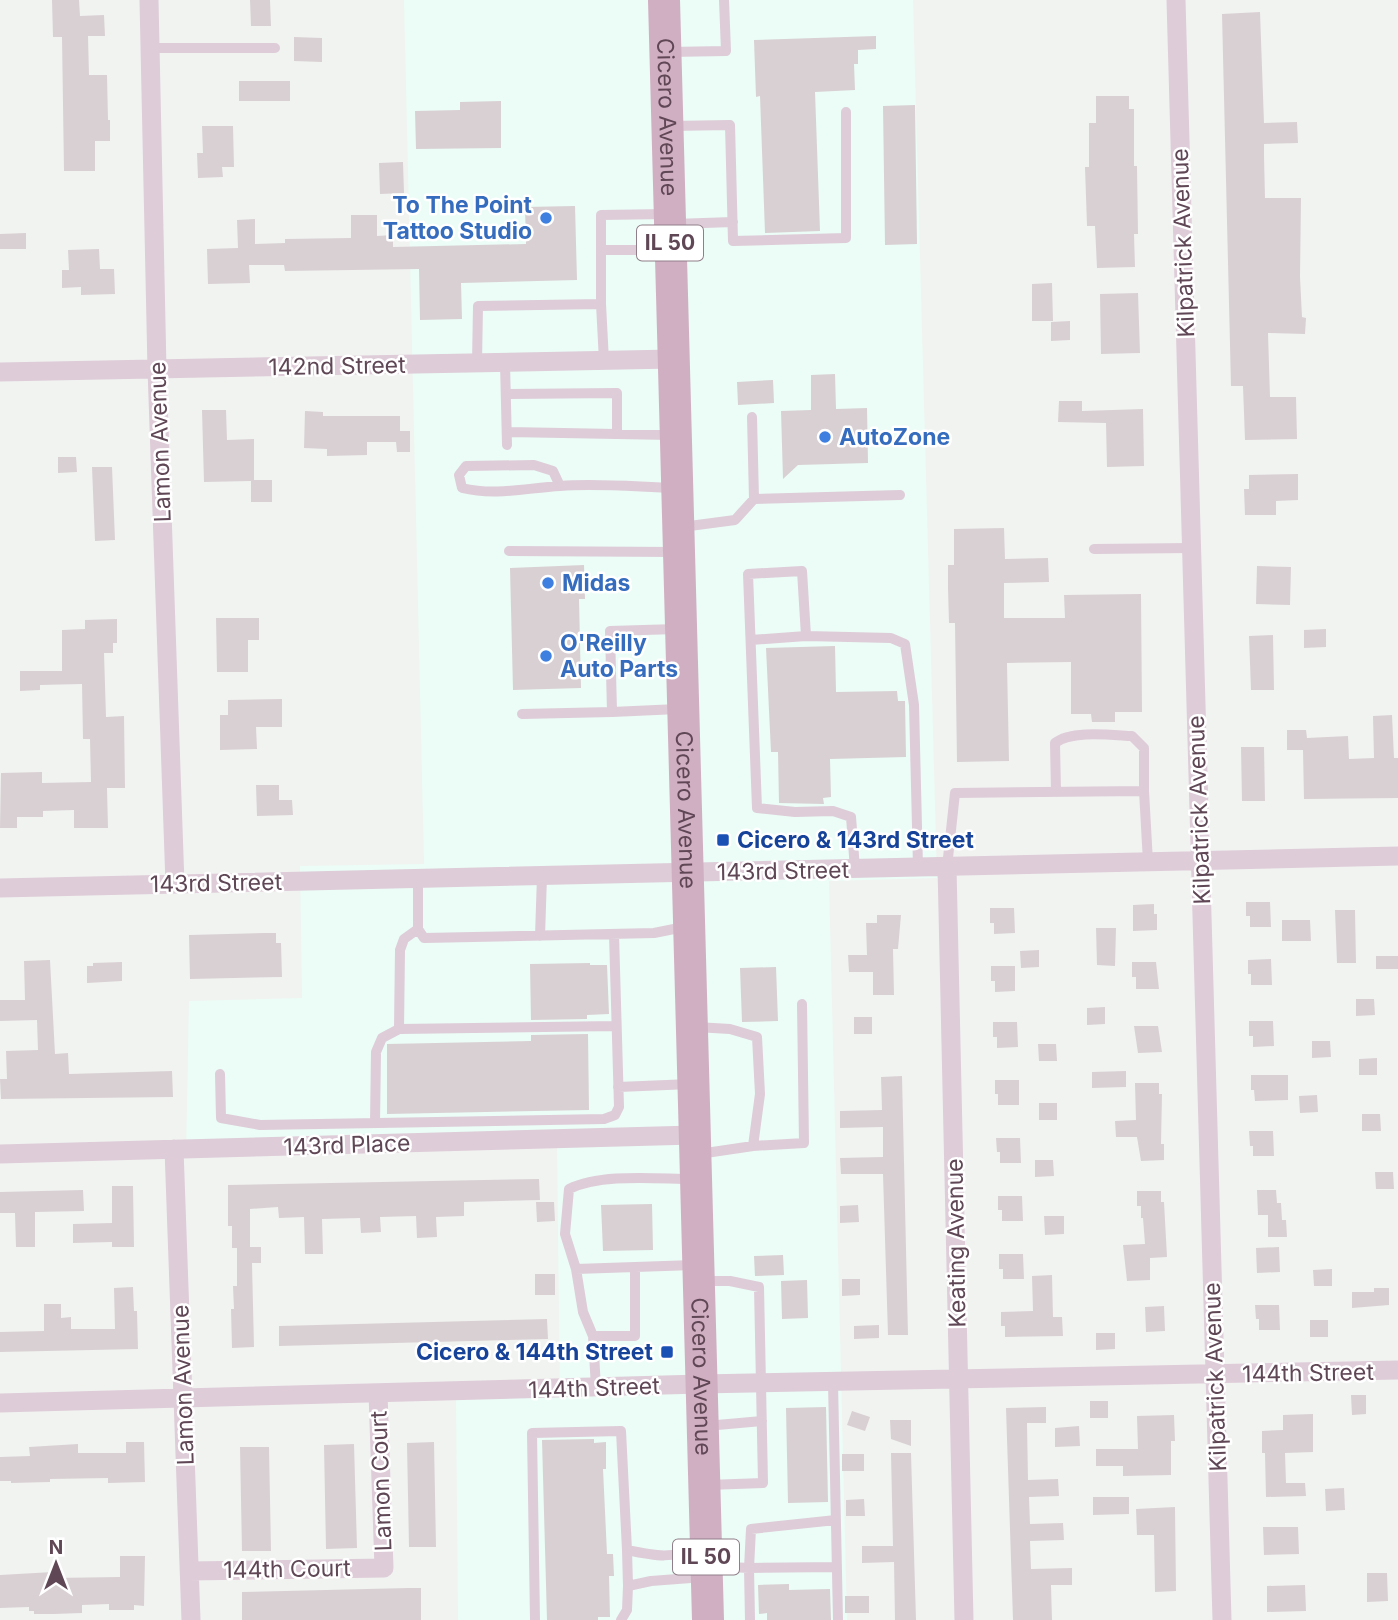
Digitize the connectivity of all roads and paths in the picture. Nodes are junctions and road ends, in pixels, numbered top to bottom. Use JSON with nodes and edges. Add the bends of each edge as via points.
{"nodes":[{"id":1,"x":149,"y":0,"type":"edge"},
{"id":2,"x":664,"y":0,"type":"edge"},
{"id":3,"x":724,"y":0,"type":"edge"},
{"id":4,"x":1176,"y":0,"type":"edge"},
{"id":5,"x":150,"y":48,"type":"junction"},
{"id":6,"x":275,"y":48,"type":"dead end"},
{"id":7,"x":665,"y":52,"type":"junction"},
{"id":8,"x":846,"y":111,"type":"dead end"},
{"id":9,"x":667,"y":126,"type":"junction"},
{"id":10,"x":733,"y":222,"type":"junction"},
{"id":11,"x":670,"y":229,"type":"junction"},
{"id":12,"x":601,"y":250,"type":"junction"},
{"id":13,"x":601,"y":304,"type":"junction"},
{"id":14,"x":674,"y":359,"type":"junction"},
{"id":15,"x":604,"y":361,"type":"junction"},
{"id":16,"x":477,"y":363,"type":"junction"},
{"id":17,"x":505,"y":363,"type":"junction"},
{"id":18,"x":157,"y":369,"type":"junction"},
{"id":19,"x":0,"y":372,"type":"edge"},
{"id":20,"x":506,"y":394,"type":"junction"},
{"id":21,"x":752,"y":417,"type":"dead end"},
{"id":22,"x":507,"y":432,"type":"junction"},
{"id":23,"x":617,"y":433,"type":"junction"},
{"id":24,"x":675,"y":435,"type":"junction"},
{"id":25,"x":507,"y":445,"type":"dead end"},
{"id":26,"x":560,"y":486,"type":"junction"},
{"id":27,"x":677,"y":488,"type":"junction"},
{"id":28,"x":900,"y":495,"type":"dead end"},
{"id":29,"x":754,"y":499,"type":"junction"},
{"id":30,"x":678,"y":540,"type":"junction"},
{"id":31,"x":1191,"y":548,"type":"junction"},
{"id":32,"x":1094,"y":550,"type":"dead end"},
{"id":33,"x":509,"y":551,"type":"dead end"},
{"id":34,"x":681,"y":629,"type":"junction"},
{"id":35,"x":806,"y":636,"type":"junction"},
{"id":36,"x":751,"y":639,"type":"junction"},
{"id":37,"x":683,"y":709,"type":"junction"},
{"id":38,"x":612,"y":712,"type":"junction"},
{"id":39,"x":522,"y":714,"type":"dead end"},
{"id":40,"x":1144,"y":791,"type":"junction"},
{"id":41,"x":1056,"y":792,"type":"junction"},
{"id":42,"x":1398,"y":856,"type":"edge"},
{"id":43,"x":1200,"y":860,"type":"junction"},
{"id":44,"x":1148,"y":862,"type":"junction"},
{"id":45,"x":918,"y":867,"type":"junction"},
{"id":46,"x":947,"y":867,"type":"junction"},
{"id":47,"x":856,"y":869,"type":"junction"},
{"id":48,"x":687,"y":873,"type":"junction"},
{"id":49,"x":542,"y":876,"type":"junction"},
{"id":50,"x":418,"y":879,"type":"junction"},
{"id":51,"x":175,"y":884,"type":"junction"},
{"id":52,"x":0,"y":888,"type":"edge"},
{"id":53,"x":688,"y":927,"type":"junction"},
{"id":54,"x":418,"y":929,"type":"junction"},
{"id":55,"x":614,"y":934,"type":"junction"},
{"id":56,"x":540,"y":936,"type":"junction"},
{"id":57,"x":802,"y":1004,"type":"dead end"},
{"id":58,"x":617,"y":1026,"type":"junction"},
{"id":59,"x":691,"y":1027,"type":"junction"},
{"id":60,"x":399,"y":1029,"type":"junction"},
{"id":61,"x":220,"y":1074,"type":"dead end"},
{"id":62,"x":692,"y":1084,"type":"junction"},
{"id":63,"x":618,"y":1087,"type":"junction"},
{"id":64,"x":375,"y":1123,"type":"junction"},
{"id":65,"x":753,"y":1146,"type":"junction"},
{"id":66,"x":174,"y":1149,"type":"junction"},
{"id":67,"x":0,"y":1154,"type":"edge"},
{"id":68,"x":694,"y":1156,"type":"junction"},
{"id":69,"x":635,"y":1267,"type":"junction"},
{"id":70,"x":576,"y":1269,"type":"junction"},
{"id":71,"x":698,"y":1273,"type":"junction"},
{"id":72,"x":593,"y":1336,"type":"junction"},
{"id":73,"x":1398,"y":1370,"type":"edge"},
{"id":74,"x":1215,"y":1375,"type":"junction"},
{"id":75,"x":959,"y":1380,"type":"junction"},
{"id":76,"x":833,"y":1382,"type":"junction"},
{"id":77,"x":761,"y":1383,"type":"junction"},
{"id":78,"x":701,"y":1384,"type":"junction"},
{"id":79,"x":596,"y":1388,"type":"junction"},
{"id":80,"x":378,"y":1394,"type":"junction"},
{"id":81,"x":183,"y":1398,"type":"junction"},
{"id":82,"x":0,"y":1403,"type":"edge"},
{"id":83,"x":762,"y":1421,"type":"junction"},
{"id":84,"x":702,"y":1427,"type":"junction"},
{"id":85,"x":704,"y":1485,"type":"junction"},
{"id":86,"x":836,"y":1520,"type":"junction"},
{"id":87,"x":627,"y":1550,"type":"junction"},
{"id":88,"x":706,"y":1563,"type":"junction"},
{"id":89,"x":837,"y":1567,"type":"junction"},
{"id":90,"x":384,"y":1568,"type":"joint"},
{"id":91,"x":749,"y":1568,"type":"junction"},
{"id":92,"x":190,"y":1571,"type":"junction"},
{"id":93,"x":628,"y":1586,"type":"junction"},
{"id":94,"x":191,"y":1620,"type":"edge"},
{"id":95,"x":535,"y":1620,"type":"edge"},
{"id":96,"x":621,"y":1620,"type":"edge"},
{"id":97,"x":708,"y":1620,"type":"edge"},
{"id":98,"x":750,"y":1620,"type":"edge"},
{"id":99,"x":838,"y":1620,"type":"edge"},
{"id":100,"x":964,"y":1620,"type":"edge"},
{"id":101,"x":1222,"y":1620,"type":"edge"}],
"edges":[{"from":1,"to":5,"type":"street","name":"Lamon Avenue"},
{"from":2,"to":7,"type":"main road","name":"Cicero Avenue","number":"IL 50"},
{"from":3,"to":7,"type":"lane","via":[[726,51]]},
{"from":4,"to":31,"type":"street","name":"Kilpatrick Avenue"},
{"from":5,"to":6,"type":"lane"},
{"from":5,"to":18,"type":"street","name":"Lamon Avenue"},
{"from":7,"to":9,"type":"main road","name":"Cicero Avenue","number":"IL 50"},
{"from":8,"to":10,"type":"lane","via":[[846,238],[733,241]]},
{"from":9,"to":10,"type":"lane","via":[[730,125]]},
{"from":9,"to":11,"type":"main road","name":"Cicero Avenue","number":"IL 50"},
{"from":10,"to":11,"type":"lane"},
{"from":11,"to":12,"type":"lane"},
{"from":11,"to":12,"type":"lane","via":[[601,215]]},
{"from":11,"to":14,"type":"main road","name":"Cicero Avenue","number":"IL 50"},
{"from":12,"to":13,"type":"lane"},
{"from":13,"to":15,"type":"lane"},
{"from":13,"to":16,"type":"lane","via":[[478,306]]},
{"from":14,"to":15,"type":"street","name":"142nd Street"},
{"from":14,"to":24,"type":"main road","name":"Cicero Avenue","number":"IL 50"},
{"from":15,"to":17,"type":"street","name":"142nd Street"},
{"from":16,"to":17,"type":"street","name":"142nd Street"},
{"from":16,"to":18,"type":"street","name":"142nd Street"},
{"from":17,"to":20,"type":"lane"},
{"from":18,"to":19,"type":"street","name":"142nd Street"},
{"from":18,"to":51,"type":"street","name":"Lamon Avenue"},
{"from":20,"to":22,"type":"lane"},
{"from":20,"to":23,"type":"lane","via":[[617,393]]},
{"from":21,"to":29,"type":"lane"},
{"from":22,"to":23,"type":"lane"},
{"from":22,"to":25,"type":"lane"},
{"from":23,"to":24,"type":"lane"},
{"from":24,"to":27,"type":"main road","name":"Cicero Avenue","number":"IL 50"},
{"from":26,"to":26,"type":"lane","via":[[552,471],[534,465],[466,466],[459,475],[462,488],[479,492]]},
{"from":26,"to":27,"type":"lane"},
{"from":27,"to":30,"type":"main road","name":"Cicero Avenue","number":"IL 50"},
{"from":28,"to":29,"type":"lane"},
{"from":29,"to":30,"type":"lane","via":[[735,520]]},
{"from":30,"to":33,"type":"lane"},
{"from":30,"to":34,"type":"main road","name":"Cicero Avenue","number":"IL 50"},
{"from":31,"to":32,"type":"lane"},
{"from":31,"to":43,"type":"street","name":"Kilpatrick Avenue"},
{"from":34,"to":37,"type":"main road","name":"Cicero Avenue","number":"IL 50"},
{"from":34,"to":38,"type":"lane","via":[[610,631]]},
{"from":35,"to":36,"type":"lane"},
{"from":35,"to":36,"type":"lane","via":[[802,571],[748,574]]},
{"from":35,"to":45,"type":"lane","via":[[891,638],[905,644],[914,705]]},
{"from":36,"to":47,"type":"lane","via":[[757,808],[833,811],[851,817]]},
{"from":37,"to":38,"type":"lane"},
{"from":37,"to":48,"type":"main road","name":"Cicero Avenue","number":"IL 50"},
{"from":38,"to":39,"type":"lane"},
{"from":40,"to":41,"type":"lane"},
{"from":40,"to":41,"type":"lane","via":[[1144,748],[1132,736],[1100,735],[1063,737],[1055,743]]},
{"from":40,"to":44,"type":"lane"},
{"from":41,"to":46,"type":"lane","via":[[955,793]]},
{"from":42,"to":43,"type":"street","name":"143rd Street"},
{"from":43,"to":44,"type":"street","name":"143rd Street"},
{"from":43,"to":74,"type":"street","name":"Kilpatrick Avenue"},
{"from":44,"to":46,"type":"street","name":"143rd Street"},
{"from":45,"to":46,"type":"street","name":"143rd Street"},
{"from":45,"to":47,"type":"street","name":"143rd Street"},
{"from":46,"to":75,"type":"street","name":"Keating Avenue"},
{"from":47,"to":48,"type":"street","name":"143rd Street"},
{"from":48,"to":49,"type":"street","name":"143rd Street"},
{"from":48,"to":53,"type":"main road","name":"Cicero Avenue","number":"IL 50"},
{"from":49,"to":50,"type":"street","name":"143rd Street"},
{"from":49,"to":56,"type":"lane"},
{"from":50,"to":51,"type":"street","name":"143rd Street"},
{"from":50,"to":54,"type":"lane"},
{"from":51,"to":52,"type":"street","name":"143rd Street"},
{"from":53,"to":55,"type":"lane"},
{"from":53,"to":59,"type":"main road","name":"Cicero Avenue","number":"IL 50"},
{"from":54,"to":56,"type":"lane","via":[[424,938]]},
{"from":54,"to":60,"type":"lane","via":[[404,939],[400,950]]},
{"from":55,"to":56,"type":"lane"},
{"from":55,"to":58,"type":"lane"},
{"from":57,"to":65,"type":"lane","via":[[804,1143]]},
{"from":58,"to":60,"type":"lane"},
{"from":58,"to":63,"type":"lane"},
{"from":59,"to":62,"type":"main road","name":"Cicero Avenue","number":"IL 50"},
{"from":59,"to":65,"type":"lane","via":[[730,1029],[757,1037],[760,1094]]},
{"from":60,"to":64,"type":"lane","via":[[382,1038],[376,1052]]},
{"from":61,"to":64,"type":"lane","via":[[221,1118],[260,1125]]},
{"from":62,"to":63,"type":"lane"},
{"from":62,"to":68,"type":"main road","name":"Cicero Avenue","number":"IL 50"},
{"from":63,"to":64,"type":"lane","via":[[619,1107],[615,1115],[604,1119]]},
{"from":65,"to":68,"type":"lane"},
{"from":66,"to":67,"type":"street","name":"143rd Place"},
{"from":66,"to":68,"type":"street","name":"143rd Place"},
{"from":66,"to":81,"type":"street","name":"Lamon Avenue"},
{"from":68,"to":70,"type":"lane","via":[[569,1189],[565,1234]]},
{"from":68,"to":71,"type":"main road","name":"Cicero Avenue","number":"IL 50"},
{"from":69,"to":70,"type":"lane"},
{"from":69,"to":71,"type":"lane"},
{"from":69,"to":72,"type":"lane","via":[[635,1336]]},
{"from":70,"to":72,"type":"lane","via":[[583,1312]]},
{"from":71,"to":77,"type":"lane","via":[[759,1287]]},
{"from":71,"to":78,"type":"main road","name":"Cicero Avenue","number":"IL 50"},
{"from":72,"to":79,"type":"lane"},
{"from":73,"to":74,"type":"street","name":"144th Street"},
{"from":74,"to":75,"type":"street","name":"144th Street"},
{"from":74,"to":101,"type":"street","name":"Kilpatrick Avenue"},
{"from":75,"to":76,"type":"street","name":"144th Street"},
{"from":75,"to":100,"type":"street","name":"Keating Avenue"},
{"from":76,"to":77,"type":"street","name":"144th Street"},
{"from":76,"to":86,"type":"lane"},
{"from":77,"to":78,"type":"street","name":"144th Street"},
{"from":77,"to":83,"type":"lane"},
{"from":78,"to":79,"type":"street","name":"144th Street"},
{"from":78,"to":84,"type":"main road","name":"Cicero Avenue","number":"IL 50"},
{"from":79,"to":80,"type":"street","name":"144th Street"},
{"from":80,"to":81,"type":"street","name":"144th Street"},
{"from":80,"to":90,"type":"street","name":"Lamon Court"},
{"from":81,"to":82,"type":"street","name":"144th Street"},
{"from":81,"to":92,"type":"street","name":"Lamon Avenue"},
{"from":83,"to":84,"type":"lane"},
{"from":83,"to":85,"type":"lane","via":[[763,1483]]},
{"from":84,"to":85,"type":"main road","name":"Cicero Avenue","number":"IL 50"},
{"from":85,"to":88,"type":"main road","name":"Cicero Avenue","number":"IL 50"},
{"from":86,"to":89,"type":"lane"},
{"from":86,"to":91,"type":"lane","via":[[751,1529]]},
{"from":87,"to":88,"type":"lane"},
{"from":87,"to":93,"type":"lane"},
{"from":87,"to":95,"type":"lane","via":[[621,1431],[532,1433]]},
{"from":88,"to":91,"type":"lane"},
{"from":88,"to":93,"type":"lane"},
{"from":88,"to":97,"type":"main road","name":"Cicero Avenue","number":"IL 50"},
{"from":89,"to":91,"type":"lane"},
{"from":89,"to":99,"type":"lane"},
{"from":90,"to":92,"type":"street","name":"144th Court"},
{"from":91,"to":98,"type":"lane"},
{"from":92,"to":94,"type":"street","name":"Lamon Avenue"},
{"from":93,"to":96,"type":"lane","via":[[627,1610]]}]}
